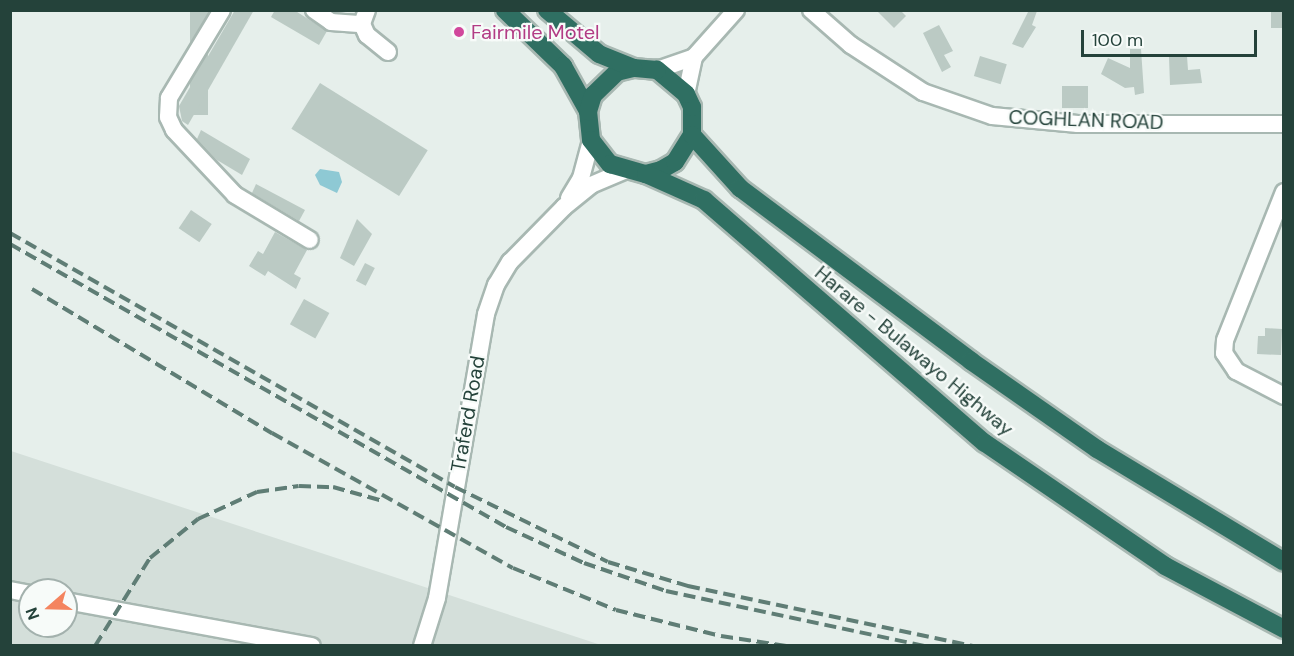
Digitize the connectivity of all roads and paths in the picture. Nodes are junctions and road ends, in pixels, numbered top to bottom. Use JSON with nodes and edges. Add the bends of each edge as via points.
{"nodes":[{"id":1,"x":222,"y":10,"type":"edge"},
{"id":2,"x":314,"y":10,"type":"edge"},
{"id":3,"x":505,"y":10,"type":"edge"},
{"id":4,"x":547,"y":10,"type":"edge"},
{"id":5,"x":736,"y":10,"type":"edge"},
{"id":6,"x":811,"y":10,"type":"edge"},
{"id":7,"x":365,"y":17,"type":"edge"},
{"id":8,"x":388,"y":52,"type":"dead end"},
{"id":9,"x":694,"y":57,"type":"junction"},
{"id":10,"x":633,"y":68,"type":"junction"},
{"id":11,"x":657,"y":70,"type":"junction"},
{"id":12,"x":686,"y":94,"type":"junction"},
{"id":13,"x":588,"y":111,"type":"junction"},
{"id":14,"x":1284,"y":124,"type":"edge"},
{"id":15,"x":692,"y":135,"type":"junction"},
{"id":16,"x":591,"y":140,"type":"junction"},
{"id":17,"x":624,"y":171,"type":"junction"},
{"id":18,"x":646,"y":174,"type":"junction"},
{"id":19,"x":1284,"y":192,"type":"edge"},
{"id":20,"x":564,"y":207,"type":"junction"},
{"id":21,"x":310,"y":240,"type":"dead end"},
{"id":22,"x":1284,"y":396,"type":"edge"},
{"id":23,"x":1284,"y":562,"type":"edge"},
{"id":24,"x":78,"y":603,"type":"edge"},
{"id":25,"x":1284,"y":629,"type":"edge"},
{"id":26,"x":312,"y":645,"type":"edge"},
{"id":27,"x":422,"y":645,"type":"edge"}],
"edges":[{"from":1,"to":21,"type":"street","via":[[169,98],[168,117],[174,130],[235,195]]},
{"from":2,"to":7,"type":"street","via":[[331,22]]},
{"from":3,"to":13,"type":"highway","via":[[563,66]]},
{"from":4,"to":10,"type":"highway","via":[[599,54]]},
{"from":5,"to":9,"type":"street"},
{"from":6,"to":14,"type":"street","name":"COGHLAN ROAD","via":[[851,45],[923,92],[992,116],[1078,124]]},
{"from":7,"to":8,"type":"street","via":[[372,40]]},
{"from":9,"to":11,"type":"street"},
{"from":9,"to":12,"type":"street"},
{"from":10,"to":11,"type":"highway"},
{"from":10,"to":13,"type":"highway","via":[[603,82]]},
{"from":11,"to":12,"type":"highway"},
{"from":12,"to":15,"type":"highway","via":[[692,107]]},
{"from":13,"to":16,"type":"highway"},
{"from":15,"to":18,"type":"highway","via":[[675,162]]},
{"from":15,"to":23,"type":"highway","name":"Harare - Bulawayo Highway","via":[[740,188],[971,361],[1097,449]]},
{"from":16,"to":17,"type":"highway","name":"Harare - Bulawayo Highway","via":[[604,159]]},
{"from":16,"to":20,"type":"street","name":"Traferd Road","via":[[581,178]]},
{"from":17,"to":18,"type":"highway","name":"Harare - Bulawayo Highway"},
{"from":17,"to":20,"type":"street","name":"Traferd Road","via":[[591,185]]},
{"from":18,"to":25,"type":"highway","name":"Harare - Bulawayo Highway","via":[[704,200],[985,442],[1165,566]]},
{"from":19,"to":22,"type":"street","via":[[1225,340],[1224,353],[1236,371]]},
{"from":20,"to":27,"type":"street","name":"Traferd Road","via":[[510,262],[486,314],[438,598]]},
{"from":24,"to":26,"type":"street"}]}
